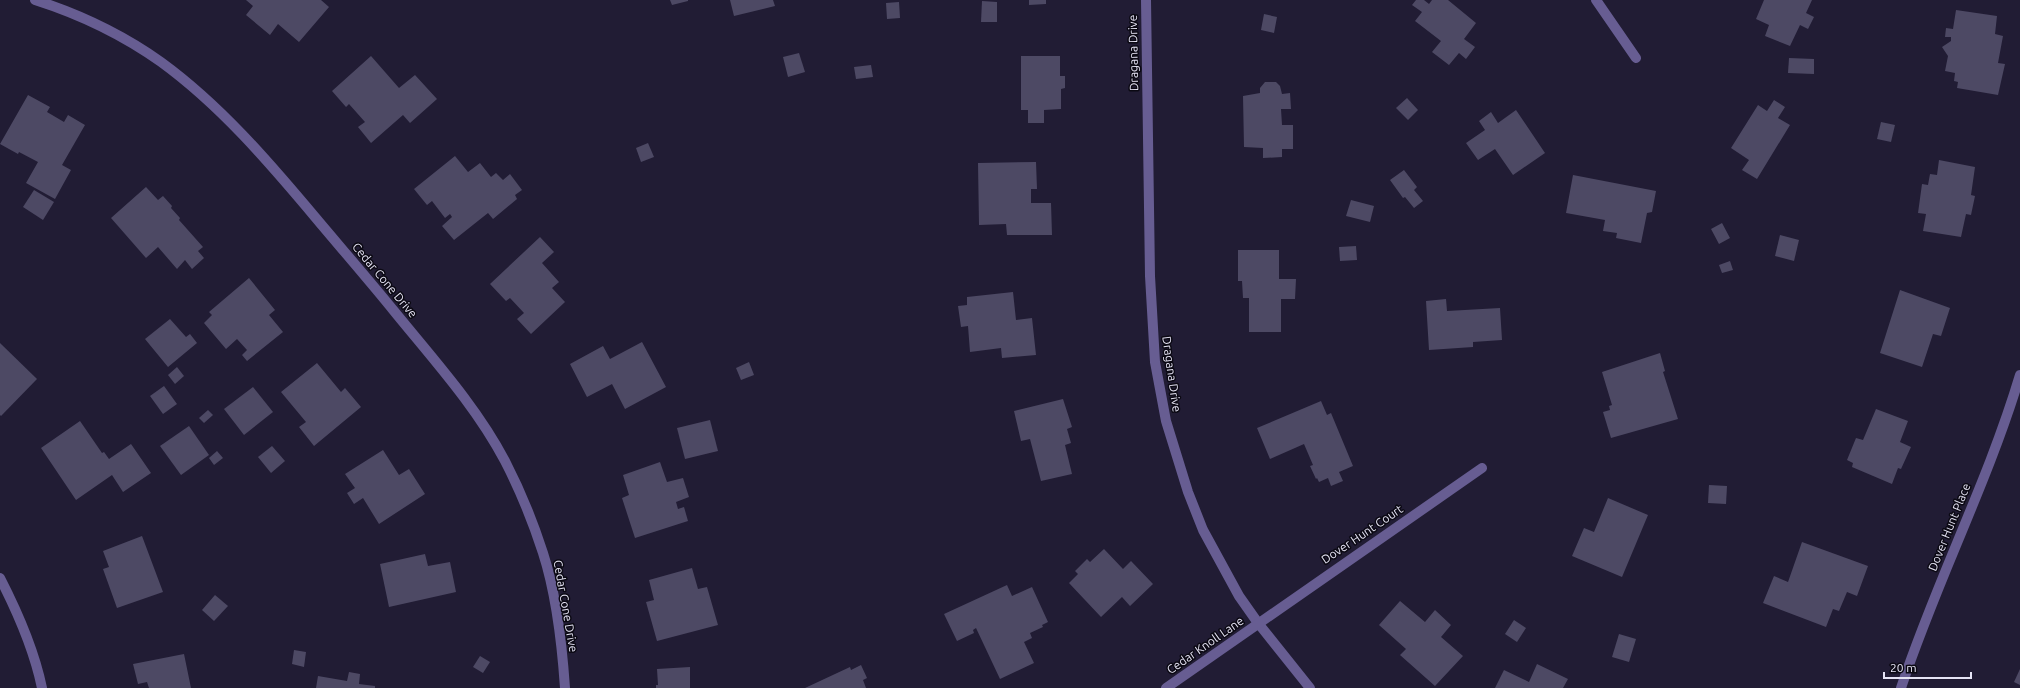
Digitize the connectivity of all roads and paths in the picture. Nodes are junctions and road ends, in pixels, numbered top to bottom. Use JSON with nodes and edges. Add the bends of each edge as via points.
{"nodes":[{"id":1,"x":35,"y":0,"type":"edge"},
{"id":2,"x":1146,"y":0,"type":"edge"},
{"id":3,"x":1596,"y":0,"type":"edge"},
{"id":4,"x":1636,"y":58,"type":"dead end"},
{"id":5,"x":2020,"y":375,"type":"edge"},
{"id":6,"x":1482,"y":468,"type":"dead end"},
{"id":7,"x":0,"y":578,"type":"edge"},
{"id":8,"x":1258,"y":623,"type":"junction"},
{"id":9,"x":42,"y":688,"type":"edge"},
{"id":10,"x":565,"y":688,"type":"edge"},
{"id":11,"x":1166,"y":688,"type":"edge"},
{"id":12,"x":1310,"y":688,"type":"edge"},
{"id":13,"x":1901,"y":688,"type":"edge"}],
"edges":[{"from":1,"to":10,"type":"street","name":"Cedar Cone Drive","via":[[70,11],[104,28],[159,61],[192,86],[252,144],[285,181],[468,403],[505,461],[527,508],[544,555],[555,603]]},
{"from":2,"to":8,"type":"street","name":"Dragana Drive","via":[[1150,276],[1155,362],[1166,421],[1188,492],[1203,530],[1239,596]]},
{"from":3,"to":4,"type":"street"},
{"from":5,"to":13,"type":"street","name":"Dover Hunt Place","via":[[1989,463],[1948,562]]},
{"from":6,"to":8,"type":"street","name":"Dover Hunt Court"},
{"from":7,"to":9,"type":"street","via":[[21,620]]},
{"from":8,"to":11,"type":"street","name":"Cedar Knoll Lane"},
{"from":8,"to":12,"type":"street","name":"Dragana Drive"}]}
